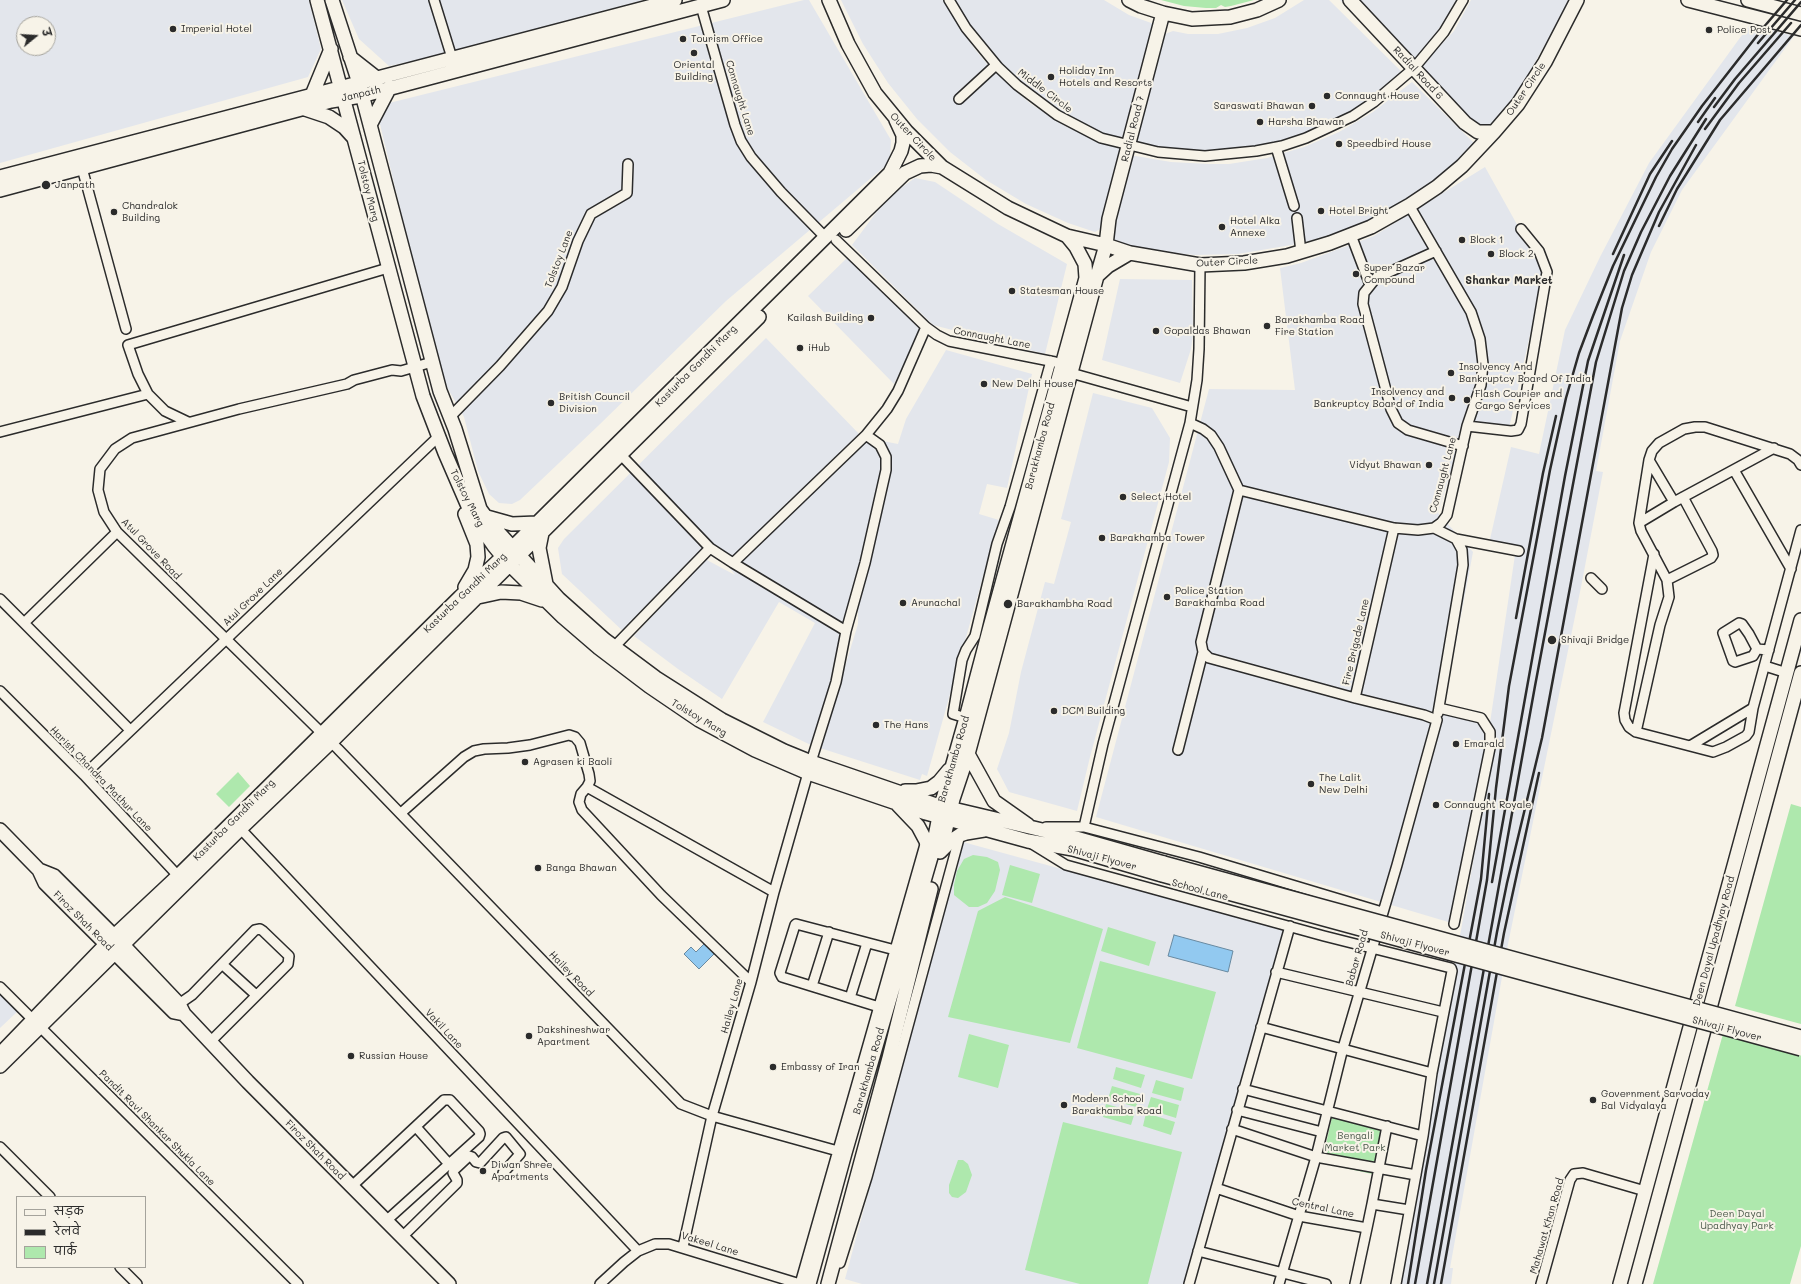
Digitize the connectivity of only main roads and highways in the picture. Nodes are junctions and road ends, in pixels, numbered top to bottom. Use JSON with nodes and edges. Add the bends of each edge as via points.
{"nodes":[{"id":1,"x":317,"y":0,"type":"edge"},
{"id":2,"x":332,"y":0,"type":"edge"},
{"id":3,"x":675,"y":0,"type":"edge"},
{"id":4,"x":723,"y":0,"type":"edge"},
{"id":5,"x":829,"y":0,"type":"edge"},
{"id":6,"x":1129,"y":0,"type":"edge"},
{"id":7,"x":1279,"y":0,"type":"edge"},
{"id":8,"x":1350,"y":0,"type":"edge"},
{"id":9,"x":1577,"y":0,"type":"edge"},
{"id":10,"x":1688,"y":0,"type":"edge"},
{"id":11,"x":1748,"y":0,"type":"edge"},
{"id":12,"x":1766,"y":5,"type":"junction"},
{"id":13,"x":1162,"y":13,"type":"junction"},
{"id":14,"x":1801,"y":14,"type":"edge"},
{"id":15,"x":1762,"y":19,"type":"junction"},
{"id":16,"x":1801,"y":29,"type":"edge"},
{"id":17,"x":331,"y":49,"type":"junction"},
{"id":18,"x":350,"y":57,"type":"junction"},
{"id":19,"x":378,"y":79,"type":"junction"},
{"id":20,"x":358,"y":83,"type":"junction"},
{"id":21,"x":390,"y":87,"type":"junction"},
{"id":22,"x":342,"y":93,"type":"junction"},
{"id":23,"x":312,"y":95,"type":"junction"},
{"id":24,"x":361,"y":96,"type":"junction"},
{"id":25,"x":304,"y":109,"type":"junction"},
{"id":26,"x":896,"y":120,"type":"junction"},
{"id":27,"x":370,"y":125,"type":"junction"},
{"id":28,"x":1494,"y":132,"type":"junction"},
{"id":29,"x":355,"y":140,"type":"junction"},
{"id":30,"x":942,"y":167,"type":"junction"},
{"id":31,"x":0,"y":177,"type":"edge"},
{"id":32,"x":0,"y":190,"type":"edge"},
{"id":33,"x":1067,"y":236,"type":"junction"},
{"id":34,"x":831,"y":239,"type":"junction"},
{"id":35,"x":1106,"y":245,"type":"junction"},
{"id":36,"x":1130,"y":253,"type":"junction"},
{"id":37,"x":1097,"y":276,"type":"junction"},
{"id":38,"x":1061,"y":366,"type":"junction"},
{"id":39,"x":445,"y":453,"type":"junction"},
{"id":40,"x":486,"y":516,"type":"junction"},
{"id":41,"x":540,"y":528,"type":"junction"},
{"id":42,"x":516,"y":551,"type":"junction"},
{"id":43,"x":506,"y":560,"type":"junction"},
{"id":44,"x":546,"y":585,"type":"junction"},
{"id":45,"x":460,"y":597,"type":"junction"},
{"id":46,"x":475,"y":598,"type":"junction"},
{"id":47,"x":548,"y":602,"type":"junction"},
{"id":48,"x":1801,"y":620,"type":"edge"},
{"id":49,"x":1797,"y":649,"type":"edge"},
{"id":50,"x":1801,"y":673,"type":"edge"},
{"id":51,"x":326,"y":737,"type":"junction"},
{"id":52,"x":968,"y":754,"type":"junction"},
{"id":53,"x":952,"y":766,"type":"junction"},
{"id":54,"x":810,"y":768,"type":"junction"},
{"id":55,"x":896,"y":797,"type":"junction"},
{"id":56,"x":945,"y":812,"type":"junction"},
{"id":57,"x":1031,"y":827,"type":"junction"},
{"id":58,"x":0,"y":830,"type":"edge"},
{"id":59,"x":989,"y":830,"type":"junction"},
{"id":60,"x":936,"y":854,"type":"junction"},
{"id":61,"x":1163,"y":869,"type":"junction"},
{"id":62,"x":114,"y":944,"type":"junction"},
{"id":63,"x":37,"y":1024,"type":"junction"},
{"id":64,"x":1801,"y":1037,"type":"edge"},
{"id":65,"x":1801,"y":1049,"type":"edge"},
{"id":66,"x":0,"y":1054,"type":"edge"},
{"id":67,"x":0,"y":1066,"type":"edge"},
{"id":68,"x":449,"y":1284,"type":"edge"},
{"id":69,"x":809,"y":1284,"type":"edge"},
{"id":70,"x":828,"y":1284,"type":"edge"},
{"id":71,"x":1620,"y":1284,"type":"edge"},
{"id":72,"x":1635,"y":1284,"type":"edge"}],
"edges":[{"from":1,"to":17,"type":"main road","name":"Tolstoy Marg"},
{"from":2,"to":18,"type":"main road","name":"Tolstoy Marg"},
{"from":3,"to":19,"type":"main road","name":"Janpath"},
{"from":4,"to":21,"type":"main road","name":"Janpath"},
{"from":5,"to":26,"type":"main road","name":"Outer Circle","via":[[848,44],[875,93]]},
{"from":6,"to":13,"type":"main road"},
{"from":7,"to":13,"type":"main road","via":[[1257,10],[1230,17],[1192,19]]},
{"from":8,"to":28,"type":"main road","name":"Radial Road 6","via":[[1470,127],[1478,132]]},
{"from":9,"to":28,"type":"main road","name":"Outer Circle","via":[[1541,68],[1518,104]]},
{"from":10,"to":15,"type":"main road"},
{"from":11,"to":12,"type":"main road"},
{"from":12,"to":14,"type":"main road"},
{"from":12,"to":15,"type":"main road"},
{"from":13,"to":35,"type":"main road","name":"Radial Road 7","via":[[1110,219]]},
{"from":15,"to":16,"type":"main road"},
{"from":17,"to":22,"type":"main road","name":"Tolstoy Marg"},
{"from":17,"to":23,"type":"main road"},
{"from":18,"to":19,"type":"main road"},
{"from":18,"to":20,"type":"main road","name":"Tolstoy Marg"},
{"from":19,"to":20,"type":"main road","name":"Janpath"},
{"from":20,"to":22,"type":"main road","name":"Janpath"},
{"from":20,"to":24,"type":"main road","name":"Tolstoy Marg"},
{"from":21,"to":24,"type":"main road","name":"Janpath"},
{"from":21,"to":27,"type":"main road"},
{"from":22,"to":23,"type":"main road","name":"Janpath"},
{"from":22,"to":24,"type":"main road","name":"Janpath"},
{"from":22,"to":25,"type":"main road","name":"Janpath"},
{"from":22,"to":29,"type":"main road","name":"Tolstoy Marg"},
{"from":23,"to":31,"type":"main road","name":"Janpath"},
{"from":24,"to":27,"type":"main road","name":"Tolstoy Marg"},
{"from":25,"to":29,"type":"main road","via":[[321,113],[337,121]]},
{"from":25,"to":32,"type":"main road","name":"Janpath"},
{"from":26,"to":30,"type":"main road","name":"Outer Circle"},
{"from":26,"to":34,"type":"main road","name":"Kasturba Gandhi Marg","via":[[903,134],[903,143],[893,169]]},
{"from":27,"to":40,"type":"main road","name":"Tolstoy Marg","via":[[440,391],[480,509]]},
{"from":28,"to":36,"type":"main road","name":"Outer Circle","via":[[1462,166],[1409,205],[1371,226],[1330,243],[1301,252],[1244,263],[1200,265]]},
{"from":29,"to":39,"type":"main road","name":"Tolstoy Marg","via":[[423,396]]},
{"from":30,"to":33,"type":"main road","name":"Outer Circle","via":[[1008,208]]},
{"from":30,"to":34,"type":"main road","name":"Kasturba Gandhi Marg","via":[[925,166],[904,173]]},
{"from":33,"to":35,"type":"main road","name":"Outer Circle"},
{"from":33,"to":38,"type":"main road","name":"Barakhamba Road","via":[[1085,264],[1086,274]]},
{"from":34,"to":41,"type":"main road","name":"Kasturba Gandhi Marg"},
{"from":34,"to":41,"type":"main road","name":"Kasturba Gandhi Marg","via":[[621,455]]},
{"from":35,"to":36,"type":"main road","name":"Outer Circle"},
{"from":35,"to":37,"type":"main road","name":"Radial Road 7"},
{"from":36,"to":37,"type":"main road"},
{"from":37,"to":38,"type":"main road","name":"Barakhamba Road"},
{"from":38,"to":52,"type":"main road","name":"Barakhamba Road"},
{"from":38,"to":53,"type":"main road","name":"Barakhamba Road"},
{"from":39,"to":43,"type":"main road","name":"Tolstoy Marg","via":[[472,512],[490,541]]},
{"from":39,"to":45,"type":"main road","via":[[451,478],[477,544],[475,570]]},
{"from":40,"to":41,"type":"main road","via":[[512,524]]},
{"from":40,"to":42,"type":"main road","name":"Tolstoy Marg"},
{"from":41,"to":42,"type":"main road","name":"Kasturba Gandhi Marg"},
{"from":41,"to":44,"type":"main road","via":[[539,548]]},
{"from":42,"to":43,"type":"main road","name":"Kasturba Gandhi Marg"},
{"from":42,"to":44,"type":"main road","name":"Tolstoy Marg"},
{"from":43,"to":45,"type":"main road","name":"Kasturba Gandhi Marg"},
{"from":43,"to":46,"type":"main road","name":"Kasturba Gandhi Marg"},
{"from":43,"to":47,"type":"main road","name":"Tolstoy Marg"},
{"from":44,"to":54,"type":"main road","name":"Tolstoy Marg","via":[[559,600],[614,647],[656,678],[708,711]]},
{"from":45,"to":51,"type":"main road","name":"Kasturba Gandhi Marg"},
{"from":46,"to":47,"type":"main road","via":[[492,593],[511,592],[530,595]]},
{"from":46,"to":51,"type":"main road","name":"Kasturba Gandhi Marg"},
{"from":47,"to":54,"type":"main road","name":"Tolstoy Marg","via":[[599,648],[648,686],[699,720],[755,750]]},
{"from":48,"to":49,"type":"main road","name":"Deen Dayal Upadhyay Road"},
{"from":49,"to":71,"type":"main road","name":"Deen Dayal Upadhyay Road","via":[[1787,673]]},
{"from":50,"to":72,"type":"main road","name":"Deen Dayal Upadhyay Road"},
{"from":51,"to":62,"type":"main road","name":"Kasturba Gandhi Marg"},
{"from":52,"to":56,"type":"main road","name":"Barakhamba Road"},
{"from":52,"to":57,"type":"main road","via":[[994,801]]},
{"from":53,"to":55,"type":"main road","via":[[931,788]]},
{"from":53,"to":56,"type":"main road","name":"Barakhamba Road"},
{"from":54,"to":55,"type":"main road","name":"Tolstoy Marg"},
{"from":55,"to":56,"type":"main road","name":"Tolstoy Marg"},
{"from":55,"to":60,"type":"main road"},
{"from":56,"to":57,"type":"main road","name":"Shivaji Flyover"},
{"from":56,"to":59,"type":"main road","name":"Shivaji Flyover"},
{"from":56,"to":60,"type":"main road","name":"Barakhamba Road"},
{"from":57,"to":61,"type":"main road","name":"Shivaji Flyover","via":[[1076,838]]},
{"from":58,"to":62,"type":"main road","name":"Firoz Shah Road","via":[[39,870],[54,876]]},
{"from":59,"to":60,"type":"main road","via":[[966,833],[951,841]]},
{"from":59,"to":61,"type":"main road","name":"Shivaji Flyover","via":[[1028,841]]},
{"from":60,"to":69,"type":"main road","name":"Barakhamba Road","via":[[842,1152]]},
{"from":60,"to":70,"type":"main road","name":"Barakhamba Road","via":[[867,1157]]},
{"from":61,"to":64,"type":"main road","name":"Shivaji Flyover","bridge":true},
{"from":61,"to":65,"type":"main road","name":"Shivaji Flyover","bridge":true},
{"from":62,"to":63,"type":"main road","name":"Kasturba Gandhi Marg"},
{"from":62,"to":68,"type":"main road","name":"Firoz Shah Road","via":[[181,1009],[210,1042]]},
{"from":63,"to":66,"type":"main road","name":"Kasturba Gandhi Marg"},
{"from":63,"to":67,"type":"main road","name":"Kasturba Gandhi Marg"}]}
